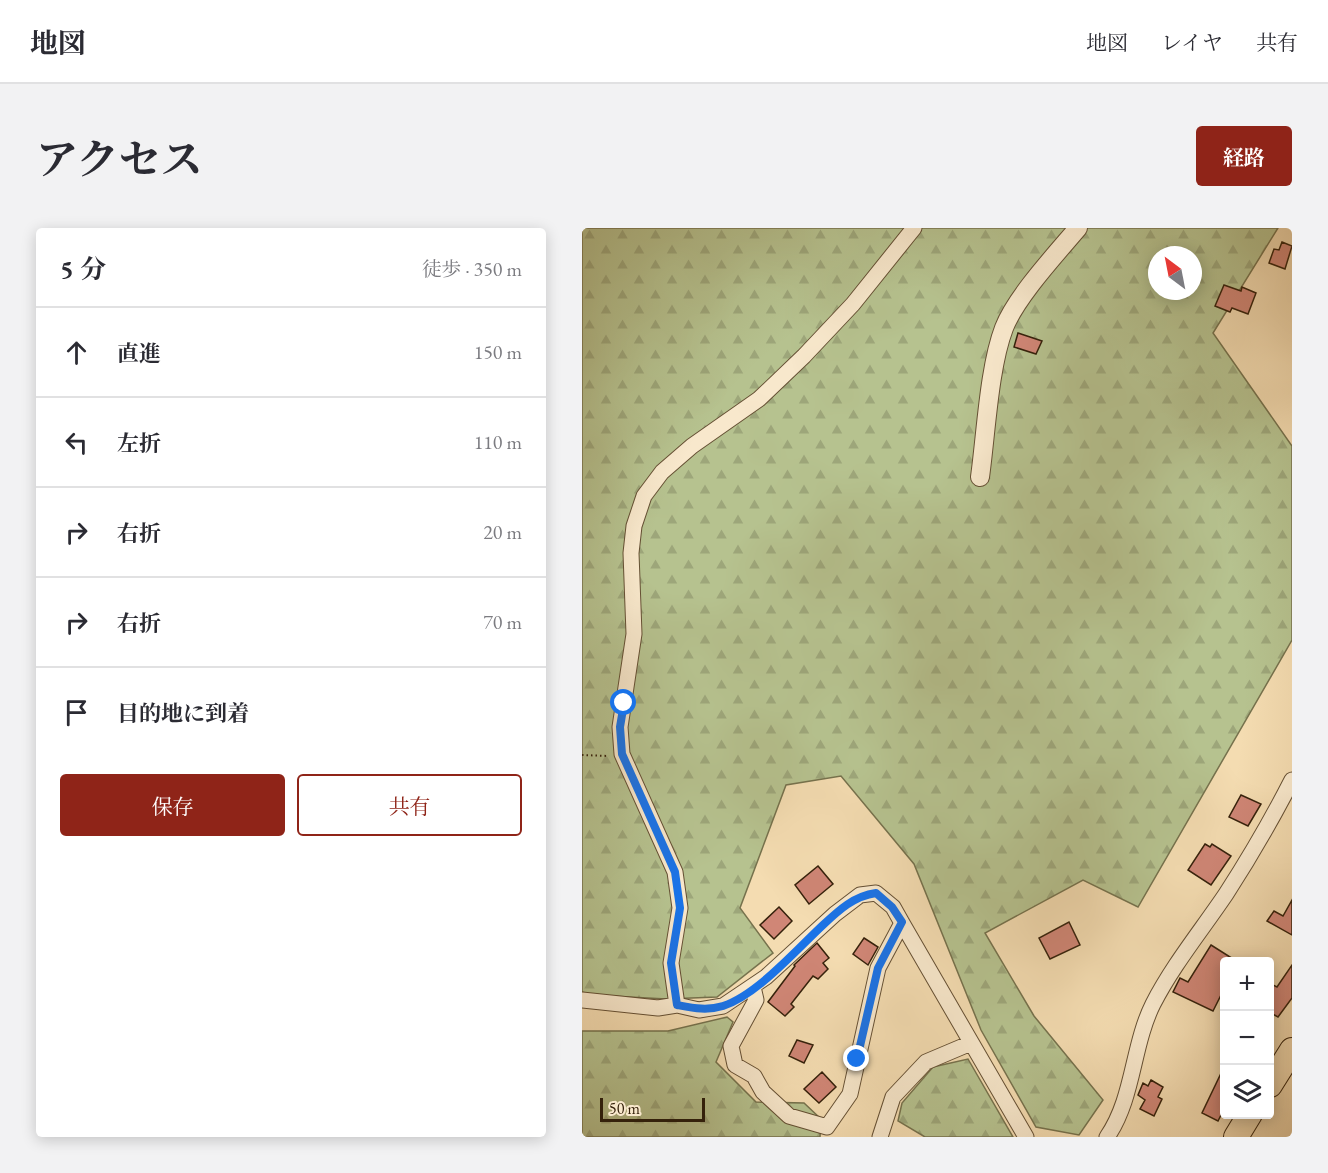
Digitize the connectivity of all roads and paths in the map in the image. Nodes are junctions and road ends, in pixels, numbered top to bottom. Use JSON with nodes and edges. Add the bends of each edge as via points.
{"nodes":[{"id":1,"x":914,"y":228,"type":"edge"},
{"id":2,"x":1078,"y":228,"type":"edge"},
{"id":3,"x":980,"y":477,"type":"dead end"},
{"id":4,"x":622,"y":754,"type":"junction"},
{"id":5,"x":582,"y":755,"type":"edge"},
{"id":6,"x":1292,"y":780,"type":"edge"},
{"id":7,"x":902,"y":922,"type":"junction"},
{"id":8,"x":753,"y":987,"type":"junction"},
{"id":9,"x":582,"y":1000,"type":"edge"},
{"id":10,"x":677,"y":1005,"type":"junction"},
{"id":11,"x":971,"y":1043,"type":"junction"},
{"id":12,"x":1292,"y":1050,"type":"edge"},
{"id":13,"x":1274,"y":1077,"type":"edge"},
{"id":14,"x":1247,"y":1119,"type":"edge"},
{"id":15,"x":880,"y":1137,"type":"edge"},
{"id":16,"x":1026,"y":1137,"type":"edge"},
{"id":17,"x":1107,"y":1137,"type":"edge"},
{"id":18,"x":1236,"y":1137,"type":"edge"}],
"edges":[{"from":1,"to":4,"type":"street","via":[[853,304],[804,356],[759,399],[677,458],[644,496],[634,526],[634,634],[620,727]]},
{"from":2,"to":3,"type":"street","via":[[1041,272],[1005,325],[998,348]]},
{"from":4,"to":5,"type":"path"},
{"from":4,"to":10,"type":"street","via":[[675,872],[680,908],[671,963]]},
{"from":6,"to":17,"type":"street","via":[[1275,814],[1152,1006],[1119,1120]]},
{"from":7,"to":8,"type":"street","via":[[876,893],[860,895]]},
{"from":7,"to":8,"type":"street","via":[[878,968],[850,1094],[826,1127],[789,1116],[763,1092],[754,1076],[735,1065],[731,1046],[756,1000]]},
{"from":7,"to":11,"type":"street"},
{"from":8,"to":10,"type":"street","via":[[723,1006],[699,1010]]},
{"from":9,"to":10,"type":"street","via":[[658,1008]]},
{"from":11,"to":15,"type":"street","via":[[926,1062],[893,1097]]},
{"from":11,"to":16,"type":"street"},
{"from":12,"to":13,"type":"highway"},
{"from":14,"to":18,"type":"highway"}]}
